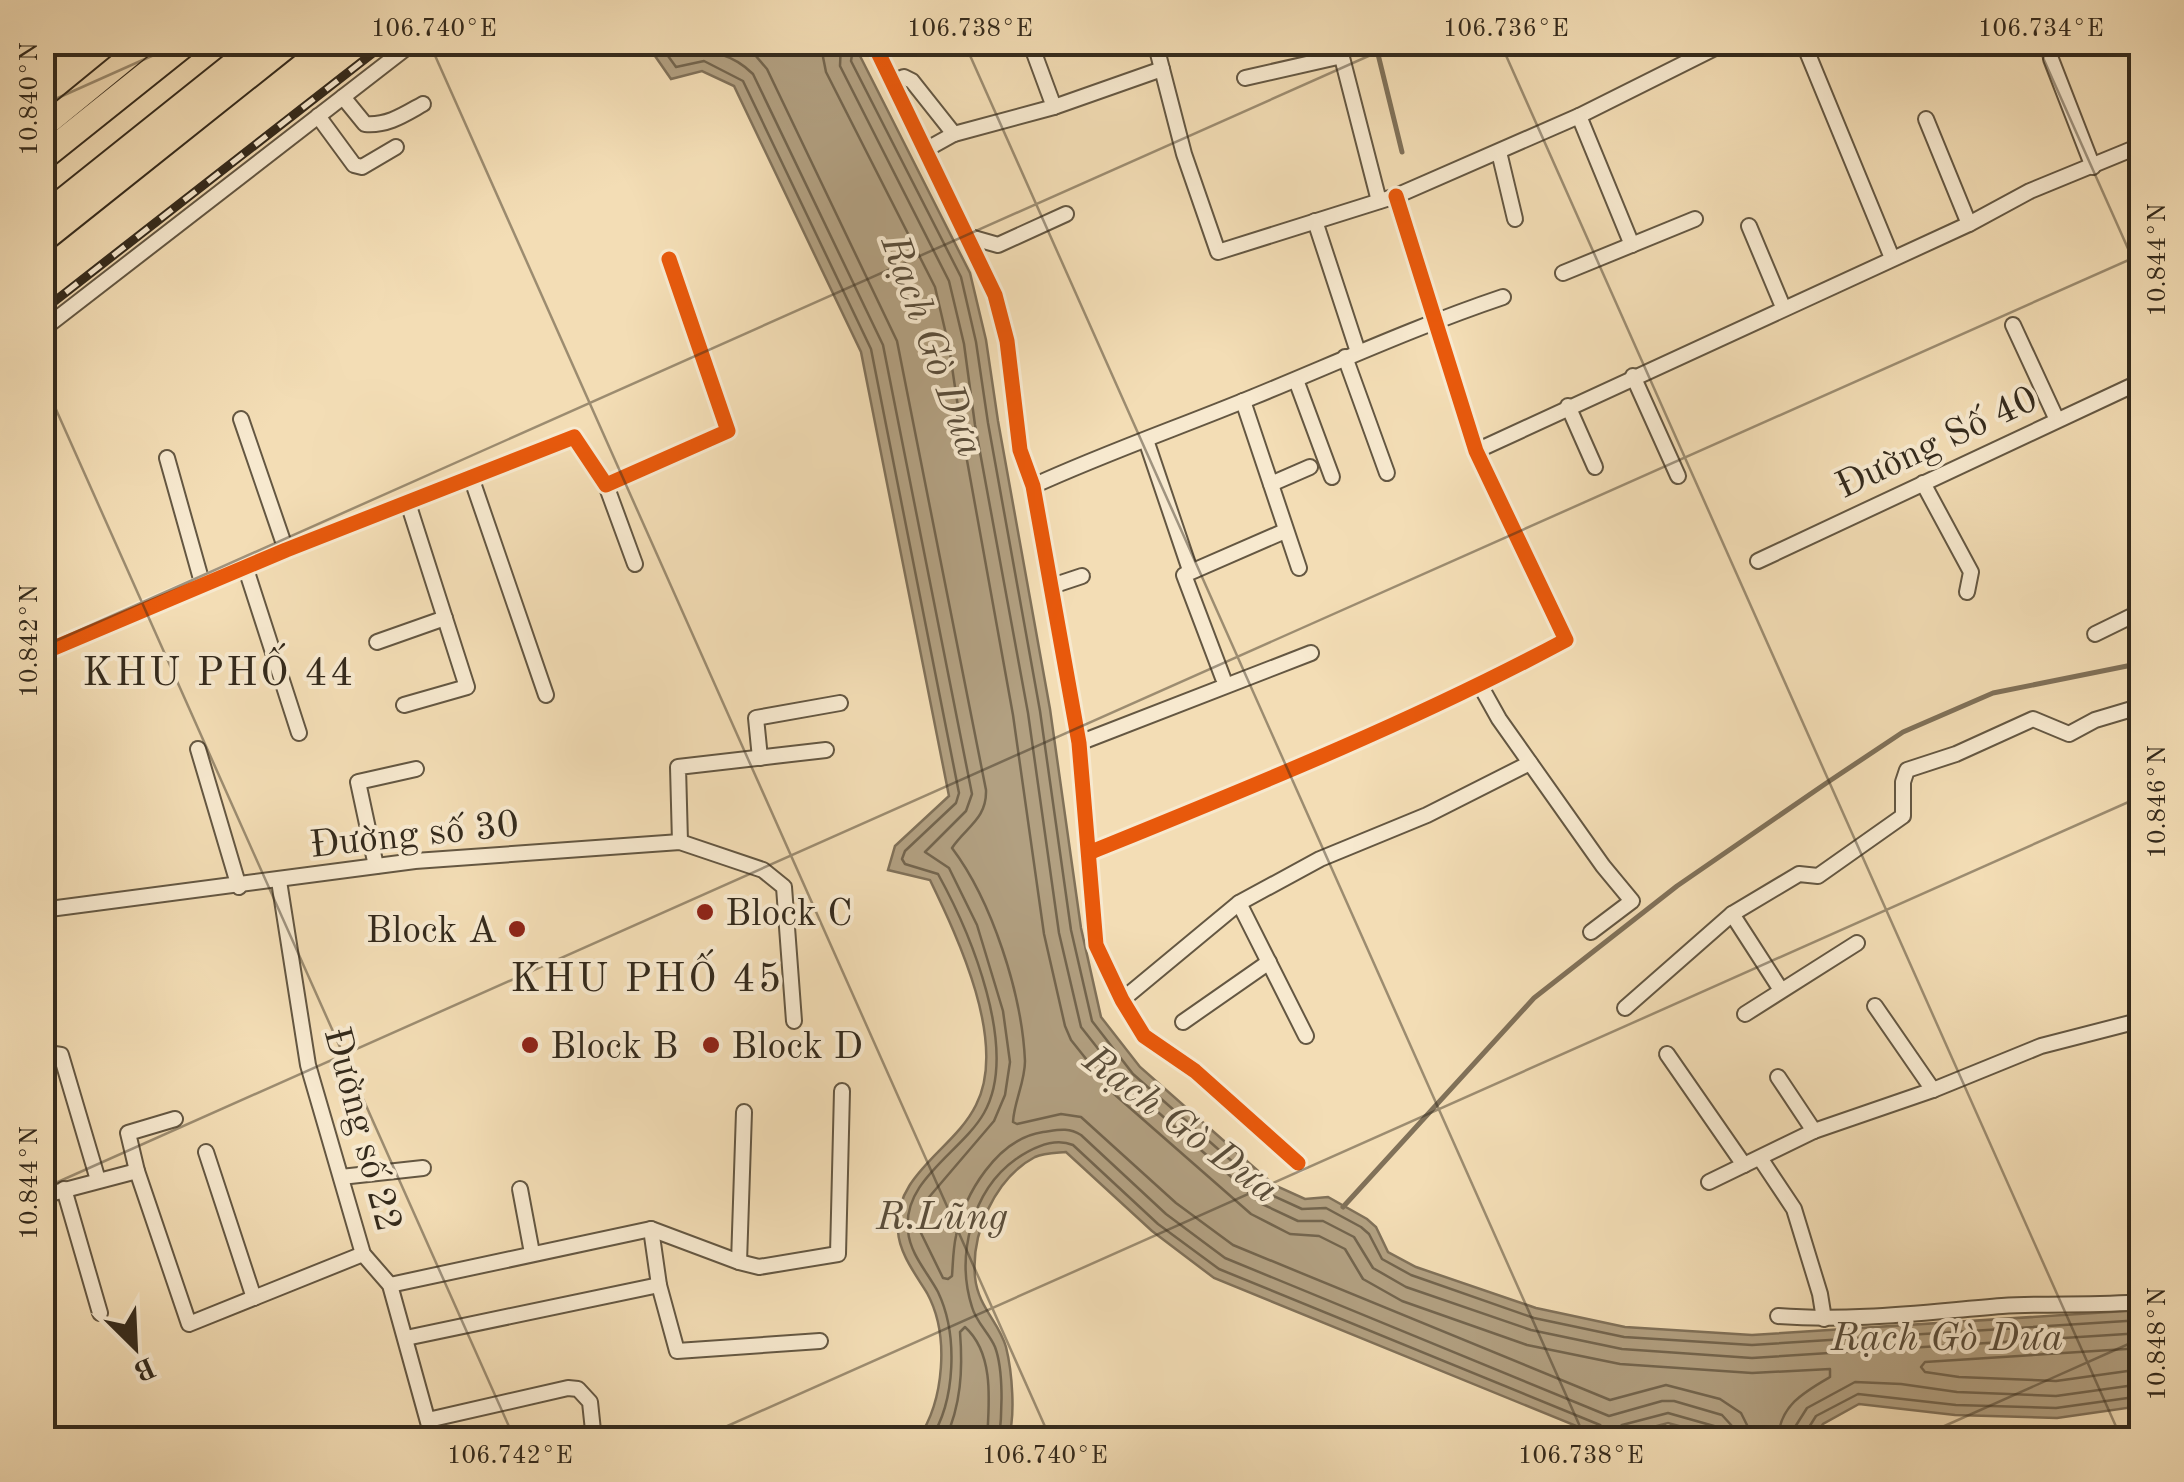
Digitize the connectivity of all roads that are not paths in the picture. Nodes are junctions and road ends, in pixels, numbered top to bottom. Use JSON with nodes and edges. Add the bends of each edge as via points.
{"nodes":[{"id":1,"x":147,"y":42,"type":"edge"},
{"id":2,"x":188,"y":42,"type":"edge"},
{"id":3,"x":262,"y":42,"type":"edge"},
{"id":4,"x":293,"y":42,"type":"edge"},
{"id":5,"x":414,"y":42,"type":"edge"},
{"id":6,"x":873,"y":42,"type":"edge"},
{"id":7,"x":1030,"y":42,"type":"edge"},
{"id":8,"x":1155,"y":42,"type":"edge"},
{"id":9,"x":1727,"y":42,"type":"edge"},
{"id":10,"x":1803,"y":42,"type":"edge"},
{"id":11,"x":1340,"y":49,"type":"edge"},
{"id":12,"x":2051,"y":59,"type":"dead end"},
{"id":13,"x":1162,"y":69,"type":"junction"},
{"id":14,"x":1245,"y":78,"type":"dead end"},
{"id":15,"x":893,"y":80,"type":"junction"},
{"id":16,"x":343,"y":97,"type":"junction"},
{"id":17,"x":424,"y":104,"type":"dead end"},
{"id":18,"x":1054,"y":107,"type":"junction"},
{"id":19,"x":318,"y":116,"type":"junction"},
{"id":20,"x":1579,"y":116,"type":"junction"},
{"id":21,"x":1926,"y":119,"type":"dead end"},
{"id":22,"x":42,"y":128,"type":"edge"},
{"id":23,"x":954,"y":134,"type":"junction"},
{"id":24,"x":2142,"y":145,"type":"edge"},
{"id":25,"x":396,"y":148,"type":"dead end"},
{"id":26,"x":927,"y":149,"type":"junction"},
{"id":27,"x":1499,"y":152,"type":"junction"},
{"id":28,"x":42,"y":158,"type":"edge"},
{"id":29,"x":2093,"y":167,"type":"junction"},
{"id":30,"x":1396,"y":196,"type":"junction"},
{"id":31,"x":1379,"y":201,"type":"junction"},
{"id":32,"x":1066,"y":214,"type":"dead end"},
{"id":33,"x":42,"y":218,"type":"edge"},
{"id":34,"x":1515,"y":219,"type":"dead end"},
{"id":35,"x":1695,"y":220,"type":"dead end"},
{"id":36,"x":1315,"y":221,"type":"junction"},
{"id":37,"x":1968,"y":224,"type":"junction"},
{"id":38,"x":1748,"y":226,"type":"dead end"},
{"id":39,"x":970,"y":237,"type":"junction"},
{"id":40,"x":42,"y":242,"type":"edge"},
{"id":41,"x":1632,"y":245,"type":"junction"},
{"id":42,"x":1892,"y":258,"type":"junction"},
{"id":43,"x":669,"y":259,"type":"dead end"},
{"id":44,"x":1563,"y":273,"type":"dead end"},
{"id":45,"x":1503,"y":298,"type":"dead end"},
{"id":46,"x":1783,"y":307,"type":"junction"},
{"id":47,"x":1434,"y":320,"type":"junction"},
{"id":48,"x":2013,"y":325,"type":"dead end"},
{"id":49,"x":42,"y":330,"type":"edge"},
{"id":50,"x":1351,"y":355,"type":"junction"},
{"id":51,"x":1633,"y":376,"type":"junction"},
{"id":52,"x":1296,"y":380,"type":"junction"},
{"id":53,"x":2142,"y":381,"type":"edge"},
{"id":54,"x":1243,"y":401,"type":"junction"},
{"id":55,"x":1568,"y":406,"type":"junction"},
{"id":56,"x":241,"y":420,"type":"dead end"},
{"id":57,"x":2058,"y":420,"type":"junction"},
{"id":58,"x":1146,"y":440,"type":"junction"},
{"id":59,"x":1476,"y":451,"type":"junction"},
{"id":60,"x":167,"y":458,"type":"dead end"},
{"id":61,"x":1310,"y":466,"type":"dead end"},
{"id":62,"x":1595,"y":467,"type":"dead end"},
{"id":63,"x":1387,"y":472,"type":"dead end"},
{"id":64,"x":1678,"y":476,"type":"dead end"},
{"id":65,"x":471,"y":477,"type":"junction"},
{"id":66,"x":1332,"y":477,"type":"dead end"},
{"id":67,"x":1923,"y":483,"type":"junction"},
{"id":68,"x":606,"y":484,"type":"junction"},
{"id":69,"x":1271,"y":484,"type":"junction"},
{"id":70,"x":1032,"y":486,"type":"junction"},
{"id":71,"x":408,"y":503,"type":"junction"},
{"id":72,"x":1284,"y":531,"type":"junction"},
{"id":73,"x":286,"y":550,"type":"junction"},
{"id":74,"x":1758,"y":561,"type":"dead end"},
{"id":75,"x":635,"y":564,"type":"dead end"},
{"id":76,"x":1299,"y":568,"type":"dead end"},
{"id":77,"x":246,"y":569,"type":"junction"},
{"id":78,"x":1190,"y":570,"type":"junction"},
{"id":79,"x":1082,"y":576,"type":"dead end"},
{"id":80,"x":203,"y":586,"type":"junction"},
{"id":81,"x":1052,"y":586,"type":"junction"},
{"id":82,"x":1967,"y":592,"type":"dead end"},
{"id":83,"x":2142,"y":610,"type":"edge"},
{"id":84,"x":445,"y":618,"type":"junction"},
{"id":85,"x":2095,"y":634,"type":"dead end"},
{"id":86,"x":377,"y":642,"type":"dead end"},
{"id":87,"x":42,"y":653,"type":"edge"},
{"id":88,"x":1311,"y":653,"type":"dead end"},
{"id":89,"x":1224,"y":678,"type":"dead end"},
{"id":90,"x":1480,"y":685,"type":"junction"},
{"id":91,"x":546,"y":695,"type":"dead end"},
{"id":92,"x":840,"y":704,"type":"dead end"},
{"id":93,"x":404,"y":705,"type":"dead end"},
{"id":94,"x":2142,"y":706,"type":"edge"},
{"id":95,"x":298,"y":733,"type":"dead end"},
{"id":96,"x":1079,"y":743,"type":"junction"},
{"id":97,"x":198,"y":749,"type":"dead end"},
{"id":98,"x":826,"y":750,"type":"dead end"},
{"id":99,"x":760,"y":758,"type":"junction"},
{"id":100,"x":1530,"y":763,"type":"junction"},
{"id":101,"x":416,"y":769,"type":"dead end"},
{"id":102,"x":680,"y":842,"type":"junction"},
{"id":103,"x":1091,"y":852,"type":"junction"},
{"id":104,"x":376,"y":866,"type":"junction"},
{"id":105,"x":280,"y":881,"type":"junction"},
{"id":106,"x":239,"y":886,"type":"junction"},
{"id":107,"x":1239,"y":904,"type":"junction"},
{"id":108,"x":42,"y":910,"type":"edge"},
{"id":109,"x":1732,"y":914,"type":"junction"},
{"id":110,"x":1591,"y":932,"type":"dead end"},
{"id":111,"x":1857,"y":943,"type":"dead end"},
{"id":112,"x":1269,"y":962,"type":"junction"},
{"id":113,"x":1781,"y":990,"type":"junction"},
{"id":114,"x":1122,"y":1000,"type":"junction"},
{"id":115,"x":1875,"y":1006,"type":"dead end"},
{"id":116,"x":1625,"y":1008,"type":"dead end"},
{"id":117,"x":1745,"y":1014,"type":"dead end"},
{"id":118,"x":794,"y":1020,"type":"dead end"},
{"id":119,"x":2142,"y":1020,"type":"edge"},
{"id":120,"x":1183,"y":1022,"type":"dead end"},
{"id":121,"x":1306,"y":1036,"type":"dead end"},
{"id":122,"x":42,"y":1052,"type":"edge"},
{"id":123,"x":1667,"y":1054,"type":"dead end"},
{"id":124,"x":1778,"y":1078,"type":"dead end"},
{"id":125,"x":1933,"y":1090,"type":"junction"},
{"id":126,"x":842,"y":1091,"type":"dead end"},
{"id":127,"x":744,"y":1112,"type":"dead end"},
{"id":128,"x":175,"y":1119,"type":"dead end"},
{"id":129,"x":1814,"y":1131,"type":"junction"},
{"id":130,"x":206,"y":1152,"type":"dead end"},
{"id":131,"x":1760,"y":1158,"type":"junction"},
{"id":132,"x":1298,"y":1163,"type":"dead end"},
{"id":133,"x":1744,"y":1166,"type":"junction"},
{"id":134,"x":423,"y":1168,"type":"dead end"},
{"id":135,"x":136,"y":1172,"type":"junction"},
{"id":136,"x":340,"y":1178,"type":"junction"},
{"id":137,"x":98,"y":1180,"type":"junction"},
{"id":138,"x":1709,"y":1182,"type":"dead end"},
{"id":139,"x":520,"y":1189,"type":"dead end"},
{"id":140,"x":64,"y":1190,"type":"junction"},
{"id":141,"x":42,"y":1196,"type":"edge"},
{"id":142,"x":652,"y":1229,"type":"junction"},
{"id":143,"x":532,"y":1253,"type":"junction"},
{"id":144,"x":363,"y":1254,"type":"junction"},
{"id":145,"x":739,"y":1262,"type":"junction"},
{"id":146,"x":390,"y":1285,"type":"junction"},
{"id":147,"x":660,"y":1286,"type":"junction"},
{"id":148,"x":254,"y":1298,"type":"junction"},
{"id":149,"x":2142,"y":1302,"type":"edge"},
{"id":150,"x":100,"y":1313,"type":"dead end"},
{"id":151,"x":1778,"y":1316,"type":"dead end"},
{"id":152,"x":1824,"y":1320,"type":"junction"},
{"id":153,"x":406,"y":1338,"type":"junction"},
{"id":154,"x":820,"y":1341,"type":"dead end"},
{"id":155,"x":428,"y":1420,"type":"junction"},
{"id":156,"x":434,"y":1440,"type":"edge"},
{"id":157,"x":594,"y":1440,"type":"edge"}],
"edges":[{"from":1,"to":22,"type":"main road"},
{"from":2,"to":28,"type":"highway"},
{"from":3,"to":33,"type":"highway"},
{"from":4,"to":40,"type":"main road"},
{"from":5,"to":16,"type":"street"},
{"from":6,"to":15,"type":"street"},
{"from":7,"to":18,"type":"street"},
{"from":8,"to":13,"type":"street"},
{"from":9,"to":20,"type":"street"},
{"from":10,"to":42,"type":"street"},
{"from":11,"to":14,"type":"street"},
{"from":11,"to":31,"type":"street"},
{"from":12,"to":29,"type":"street"},
{"from":13,"to":18,"type":"street"},
{"from":13,"to":36,"type":"street","via":[[1218,252]]},
{"from":15,"to":23,"type":"street","via":[[908,78]]},
{"from":15,"to":26,"type":"street"},
{"from":16,"to":17,"type":"street","via":[[365,124],[376,125]]},
{"from":16,"to":19,"type":"street"},
{"from":18,"to":23,"type":"street"},
{"from":19,"to":25,"type":"street","via":[[354,166]]},
{"from":19,"to":49,"type":"street"},
{"from":20,"to":27,"type":"street"},
{"from":20,"to":41,"type":"street"},
{"from":21,"to":37,"type":"street"},
{"from":23,"to":26,"type":"street"},
{"from":24,"to":29,"type":"street"},
{"from":26,"to":39,"type":"street"},
{"from":27,"to":30,"type":"street"},
{"from":27,"to":34,"type":"street"},
{"from":29,"to":37,"type":"street"},
{"from":30,"to":31,"type":"street"},
{"from":30,"to":47,"type":"street"},
{"from":31,"to":36,"type":"street"},
{"from":32,"to":39,"type":"street","via":[[998,245]]},
{"from":35,"to":41,"type":"street"},
{"from":36,"to":50,"type":"street"},
{"from":37,"to":42,"type":"street"},
{"from":38,"to":46,"type":"street"},
{"from":39,"to":70,"type":"street","via":[[1007,340],[1020,450]]},
{"from":41,"to":44,"type":"street"},
{"from":42,"to":46,"type":"street"},
{"from":43,"to":68,"type":"street","via":[[728,431]]},
{"from":45,"to":47,"type":"street"},
{"from":46,"to":51,"type":"street"},
{"from":47,"to":50,"type":"street"},
{"from":47,"to":59,"type":"street"},
{"from":48,"to":57,"type":"street"},
{"from":50,"to":52,"type":"street"},
{"from":50,"to":63,"type":"street"},
{"from":51,"to":55,"type":"street"},
{"from":51,"to":64,"type":"street"},
{"from":52,"to":54,"type":"street"},
{"from":52,"to":66,"type":"street"},
{"from":53,"to":57,"type":"street","name":"Đường Số 40"},
{"from":54,"to":58,"type":"street"},
{"from":54,"to":69,"type":"street"},
{"from":55,"to":59,"type":"street"},
{"from":55,"to":62,"type":"street"},
{"from":56,"to":73,"type":"street"},
{"from":57,"to":67,"type":"street","name":"Đường Số 40"},
{"from":58,"to":70,"type":"street"},
{"from":58,"to":78,"type":"street"},
{"from":59,"to":90,"type":"street","via":[[1566,640]]},
{"from":60,"to":80,"type":"street"},
{"from":61,"to":69,"type":"street"},
{"from":65,"to":68,"type":"street","via":[[574,436]]},
{"from":65,"to":71,"type":"street"},
{"from":65,"to":91,"type":"street"},
{"from":67,"to":74,"type":"street","name":"Đường Số 40"},
{"from":67,"to":82,"type":"street","via":[[1971,572]]},
{"from":68,"to":75,"type":"street"},
{"from":69,"to":72,"type":"street"},
{"from":70,"to":81,"type":"street"},
{"from":71,"to":73,"type":"street"},
{"from":71,"to":84,"type":"street"},
{"from":72,"to":76,"type":"street"},
{"from":72,"to":78,"type":"street"},
{"from":73,"to":77,"type":"street"},
{"from":77,"to":80,"type":"street"},
{"from":77,"to":95,"type":"street"},
{"from":78,"to":89,"type":"street","via":[[1184,579]]},
{"from":79,"to":81,"type":"street"},
{"from":80,"to":87,"type":"street"},
{"from":81,"to":96,"type":"street"},
{"from":83,"to":85,"type":"street"},
{"from":84,"to":86,"type":"street"},
{"from":84,"to":93,"type":"street","via":[[467,687]]},
{"from":88,"to":96,"type":"street"},
{"from":90,"to":100,"type":"street"},
{"from":90,"to":103,"type":"street"},
{"from":92,"to":99,"type":"street","via":[[756,718]]},
{"from":94,"to":109,"type":"street","via":[[2069,734],[2033,719],[1907,770],[1903,816],[1818,876],[1798,874]]},
{"from":96,"to":103,"type":"street"},
{"from":97,"to":106,"type":"street"},
{"from":98,"to":99,"type":"street"},
{"from":99,"to":102,"type":"street","via":[[678,768]]},
{"from":100,"to":107,"type":"street","via":[[1320,859]]},
{"from":100,"to":110,"type":"street","via":[[1632,901]]},
{"from":101,"to":104,"type":"street","via":[[358,782]]},
{"from":102,"to":104,"type":"street","name":"Đường số 30"},
{"from":102,"to":118,"type":"street","name":"Đường số 30","via":[[762,870],[784,886]]},
{"from":103,"to":114,"type":"street","via":[[1096,945]]},
{"from":104,"to":105,"type":"street","name":"Đường số 30"},
{"from":105,"to":106,"type":"street","name":"Đường số 30"},
{"from":105,"to":136,"type":"street","name":"Đường số 22","via":[[308,1065]]},
{"from":106,"to":108,"type":"street","name":"Đường số 30"},
{"from":107,"to":112,"type":"street"},
{"from":107,"to":114,"type":"street"},
{"from":109,"to":113,"type":"street"},
{"from":109,"to":116,"type":"street"},
{"from":111,"to":113,"type":"street"},
{"from":112,"to":120,"type":"street"},
{"from":112,"to":121,"type":"street"},
{"from":113,"to":117,"type":"street"},
{"from":114,"to":132,"type":"street","via":[[1144,1036],[1196,1071]]},
{"from":115,"to":125,"type":"street"},
{"from":119,"to":125,"type":"street","via":[[2041,1046]]},
{"from":122,"to":137,"type":"street","via":[[62,1055]]},
{"from":123,"to":133,"type":"street"},
{"from":124,"to":129,"type":"street"},
{"from":125,"to":129,"type":"street"},
{"from":126,"to":145,"type":"street","via":[[838,1254],[759,1266]]},
{"from":127,"to":145,"type":"street"},
{"from":128,"to":135,"type":"street","via":[[128,1133]]},
{"from":129,"to":131,"type":"street"},
{"from":130,"to":148,"type":"street"},
{"from":131,"to":133,"type":"street"},
{"from":131,"to":152,"type":"street","via":[[1794,1209]]},
{"from":133,"to":138,"type":"street"},
{"from":134,"to":136,"type":"street"},
{"from":135,"to":137,"type":"street"},
{"from":135,"to":148,"type":"street","via":[[189,1324]]},
{"from":136,"to":144,"type":"street","name":"Đường số 22"},
{"from":137,"to":140,"type":"street"},
{"from":139,"to":143,"type":"street"},
{"from":140,"to":141,"type":"street"},
{"from":140,"to":150,"type":"street"},
{"from":142,"to":143,"type":"street"},
{"from":142,"to":145,"type":"street"},
{"from":142,"to":147,"type":"street"},
{"from":143,"to":146,"type":"street"},
{"from":144,"to":146,"type":"street","name":"Đường số 22"},
{"from":144,"to":148,"type":"street"},
{"from":146,"to":153,"type":"street","name":"Đường số 22"},
{"from":147,"to":153,"type":"street"},
{"from":147,"to":154,"type":"street","via":[[679,1352]]},
{"from":149,"to":152,"type":"street"},
{"from":151,"to":152,"type":"street"},
{"from":153,"to":155,"type":"street","name":"Đường số 22"},
{"from":155,"to":156,"type":"street","name":"Đường số 22"},
{"from":155,"to":157,"type":"street","via":[[578,1388],[590,1402]]}]}
